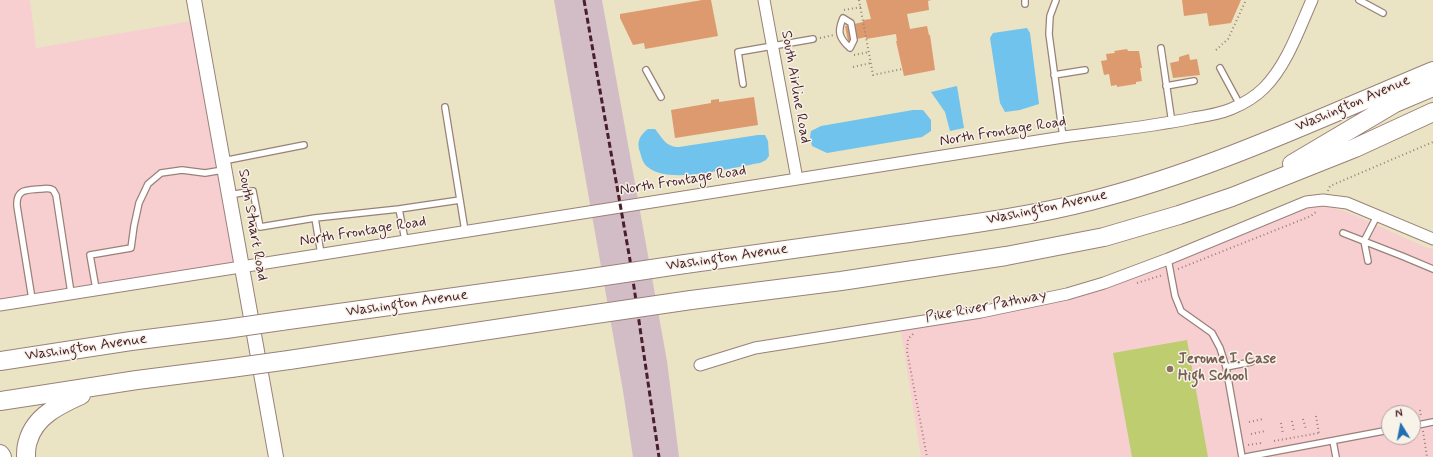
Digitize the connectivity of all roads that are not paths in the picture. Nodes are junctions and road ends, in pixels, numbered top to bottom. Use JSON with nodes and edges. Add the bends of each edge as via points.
{"nodes":[{"id":1,"x":194,"y":0,"type":"edge"},
{"id":2,"x":764,"y":0,"type":"edge"},
{"id":3,"x":1056,"y":0,"type":"edge"},
{"id":4,"x":1312,"y":0,"type":"edge"},
{"id":5,"x":1359,"y":0,"type":"edge"},
{"id":6,"x":1383,"y":13,"type":"dead end"},
{"id":7,"x":840,"y":34,"type":"joint"},
{"id":8,"x":813,"y":39,"type":"road end"},
{"id":9,"x":772,"y":46,"type":"junction"},
{"id":10,"x":1161,"y":48,"type":"dead end"},
{"id":11,"x":1220,"y":68,"type":"dead end"},
{"id":12,"x":646,"y":70,"type":"dead end"},
{"id":13,"x":1085,"y":70,"type":"dead end"},
{"id":14,"x":1433,"y":71,"type":"edge"},
{"id":15,"x":1054,"y":75,"type":"junction"},
{"id":16,"x":1194,"y":81,"type":"dead end"},
{"id":17,"x":743,"y":84,"type":"dead end"},
{"id":18,"x":1166,"y":86,"type":"junction"},
{"id":19,"x":1433,"y":87,"type":"edge"},
{"id":20,"x":662,"y":97,"type":"dead end"},
{"id":21,"x":1240,"y":105,"type":"junction"},
{"id":22,"x":445,"y":107,"type":"dead end"},
{"id":23,"x":1433,"y":112,"type":"edge"},
{"id":24,"x":1172,"y":123,"type":"junction"},
{"id":25,"x":1063,"y":137,"type":"junction"},
{"id":26,"x":304,"y":145,"type":"dead end"},
{"id":27,"x":224,"y":166,"type":"junction"},
{"id":28,"x":797,"y":179,"type":"junction"},
{"id":29,"x":1260,"y":186,"type":"junction"},
{"id":30,"x":229,"y":195,"type":"junction"},
{"id":31,"x":460,"y":200,"type":"junction"},
{"id":32,"x":399,"y":209,"type":"junction"},
{"id":33,"x":1377,"y":216,"type":"junction"},
{"id":34,"x":315,"y":218,"type":"junction"},
{"id":35,"x":465,"y":231,"type":"junction"},
{"id":36,"x":1343,"y":233,"type":"dead end"},
{"id":37,"x":1433,"y":239,"type":"edge"},
{"id":38,"x":405,"y":240,"type":"junction"},
{"id":39,"x":1364,"y":241,"type":"junction"},
{"id":40,"x":322,"y":254,"type":"junction"},
{"id":41,"x":1168,"y":259,"type":"junction"},
{"id":42,"x":1368,"y":261,"type":"dead end"},
{"id":43,"x":242,"y":266,"type":"junction"},
{"id":44,"x":1433,"y":269,"type":"edge"},
{"id":45,"x":96,"y":290,"type":"junction"},
{"id":46,"x":71,"y":293,"type":"junction"},
{"id":47,"x":32,"y":300,"type":"junction"},
{"id":48,"x":0,"y":304,"type":"edge"},
{"id":49,"x":0,"y":361,"type":"edge"},
{"id":50,"x":1251,"y":362,"type":"dead end"},
{"id":51,"x":700,"y":365,"type":"dead end"},
{"id":52,"x":1226,"y":367,"type":"junction"},
{"id":53,"x":137,"y":380,"type":"junction"},
{"id":54,"x":0,"y":401,"type":"edge"},
{"id":55,"x":1433,"y":422,"type":"edge"},
{"id":56,"x":1421,"y":424,"type":"edge"},
{"id":57,"x":1381,"y":432,"type":"edge"},
{"id":58,"x":1333,"y":441,"type":"junction"},
{"id":59,"x":0,"y":454,"type":"edge"},
{"id":60,"x":2,"y":457,"type":"edge"},
{"id":61,"x":26,"y":457,"type":"edge"},
{"id":62,"x":276,"y":457,"type":"edge"},
{"id":63,"x":1242,"y":457,"type":"edge"},
{"id":64,"x":1246,"y":457,"type":"edge"},
{"id":65,"x":1336,"y":457,"type":"edge"}],
"edges":[{"from":1,"to":27,"type":"street","name":"South Stuart Road"},
{"from":2,"to":9,"type":"street","name":"South Airline Road"},
{"from":3,"to":15,"type":"lane","via":[[1050,16],[1049,34]]},
{"from":4,"to":21,"type":"street","name":"North Frontage Road","via":[[1276,75],[1258,94]]},
{"from":5,"to":6,"type":"lane"},
{"from":7,"to":7,"type":"lane","via":[[842,41],[850,48],[854,40],[851,23],[843,18],[839,27]]},
{"from":8,"to":9,"type":"lane"},
{"from":9,"to":17,"type":"lane","via":[[738,52]]},
{"from":9,"to":28,"type":"street","name":"South Airline Road"},
{"from":10,"to":18,"type":"lane"},
{"from":11,"to":21,"type":"lane"},
{"from":12,"to":20,"type":"lane"},
{"from":13,"to":15,"type":"lane"},
{"from":14,"to":49,"type":"main road","name":"Washington Avenue","bridge":true,"via":[[1216,162],[1089,201],[1028,214],[967,225]]},
{"from":15,"to":25,"type":"lane"},
{"from":16,"to":18,"type":"lane"},
{"from":18,"to":24,"type":"lane"},
{"from":19,"to":29,"type":"main road","via":[[1395,103],[1360,123],[1300,158]]},
{"from":21,"to":24,"type":"street","name":"North Frontage Road","via":[[1222,112]]},
{"from":22,"to":31,"type":"lane"},
{"from":23,"to":29,"type":"main road","via":[[1355,148]]},
{"from":24,"to":25,"type":"street","name":"North Frontage Road"},
{"from":25,"to":28,"type":"street","name":"North Frontage Road"},
{"from":26,"to":27,"type":"lane"},
{"from":27,"to":30,"type":"street","name":"South Stuart Road"},
{"from":27,"to":45,"type":"lane","via":[[205,173],[182,170],[161,173],[148,184],[138,203],[131,248],[90,255]]},
{"from":28,"to":35,"type":"street","name":"North Frontage Road"},
{"from":29,"to":53,"type":"main road","bridge":true,"via":[[1179,215],[1104,237],[982,259]]},
{"from":30,"to":34,"type":"lane","via":[[253,191],[260,227]]},
{"from":30,"to":43,"type":"street","name":"South Stuart Road"},
{"from":31,"to":32,"type":"lane"},
{"from":31,"to":35,"type":"lane"},
{"from":32,"to":34,"type":"lane"},
{"from":32,"to":38,"type":"lane"},
{"from":33,"to":37,"type":"street"},
{"from":33,"to":39,"type":"lane"},
{"from":33,"to":41,"type":"street","via":[[1347,203],[1323,200],[1306,202]]},
{"from":34,"to":40,"type":"lane"},
{"from":35,"to":38,"type":"street","name":"North Frontage Road"},
{"from":36,"to":39,"type":"lane"},
{"from":38,"to":40,"type":"street","name":"North Frontage Road"},
{"from":39,"to":42,"type":"lane"},
{"from":39,"to":44,"type":"lane"},
{"from":40,"to":43,"type":"street","name":"North Frontage Road"},
{"from":41,"to":51,"type":"street","via":[[1067,294],[982,312],[755,348]]},
{"from":41,"to":52,"type":"lane","via":[[1175,296],[1181,311],[1212,333]]},
{"from":43,"to":45,"type":"street","name":"North Frontage Road"},
{"from":43,"to":62,"type":"street","name":"South Stuart Road"},
{"from":45,"to":46,"type":"street","name":"North Frontage Road"},
{"from":46,"to":47,"type":"street","name":"North Frontage Road"},
{"from":46,"to":47,"type":"lane","via":[[56,195],[49,188],[25,190],[20,193],[17,206]]},
{"from":47,"to":48,"type":"street","name":"North Frontage Road"},
{"from":50,"to":52,"type":"lane"},
{"from":52,"to":63,"type":"lane"},
{"from":53,"to":54,"type":"main road"},
{"from":53,"to":61,"type":"main road","via":[[82,395],[52,408],[35,425],[28,441]]},
{"from":55,"to":56,"type":"lane"},
{"from":57,"to":58,"type":"lane"},
{"from":58,"to":64,"type":"lane"},
{"from":58,"to":65,"type":"lane"},
{"from":59,"to":60,"type":"main road"}]}
